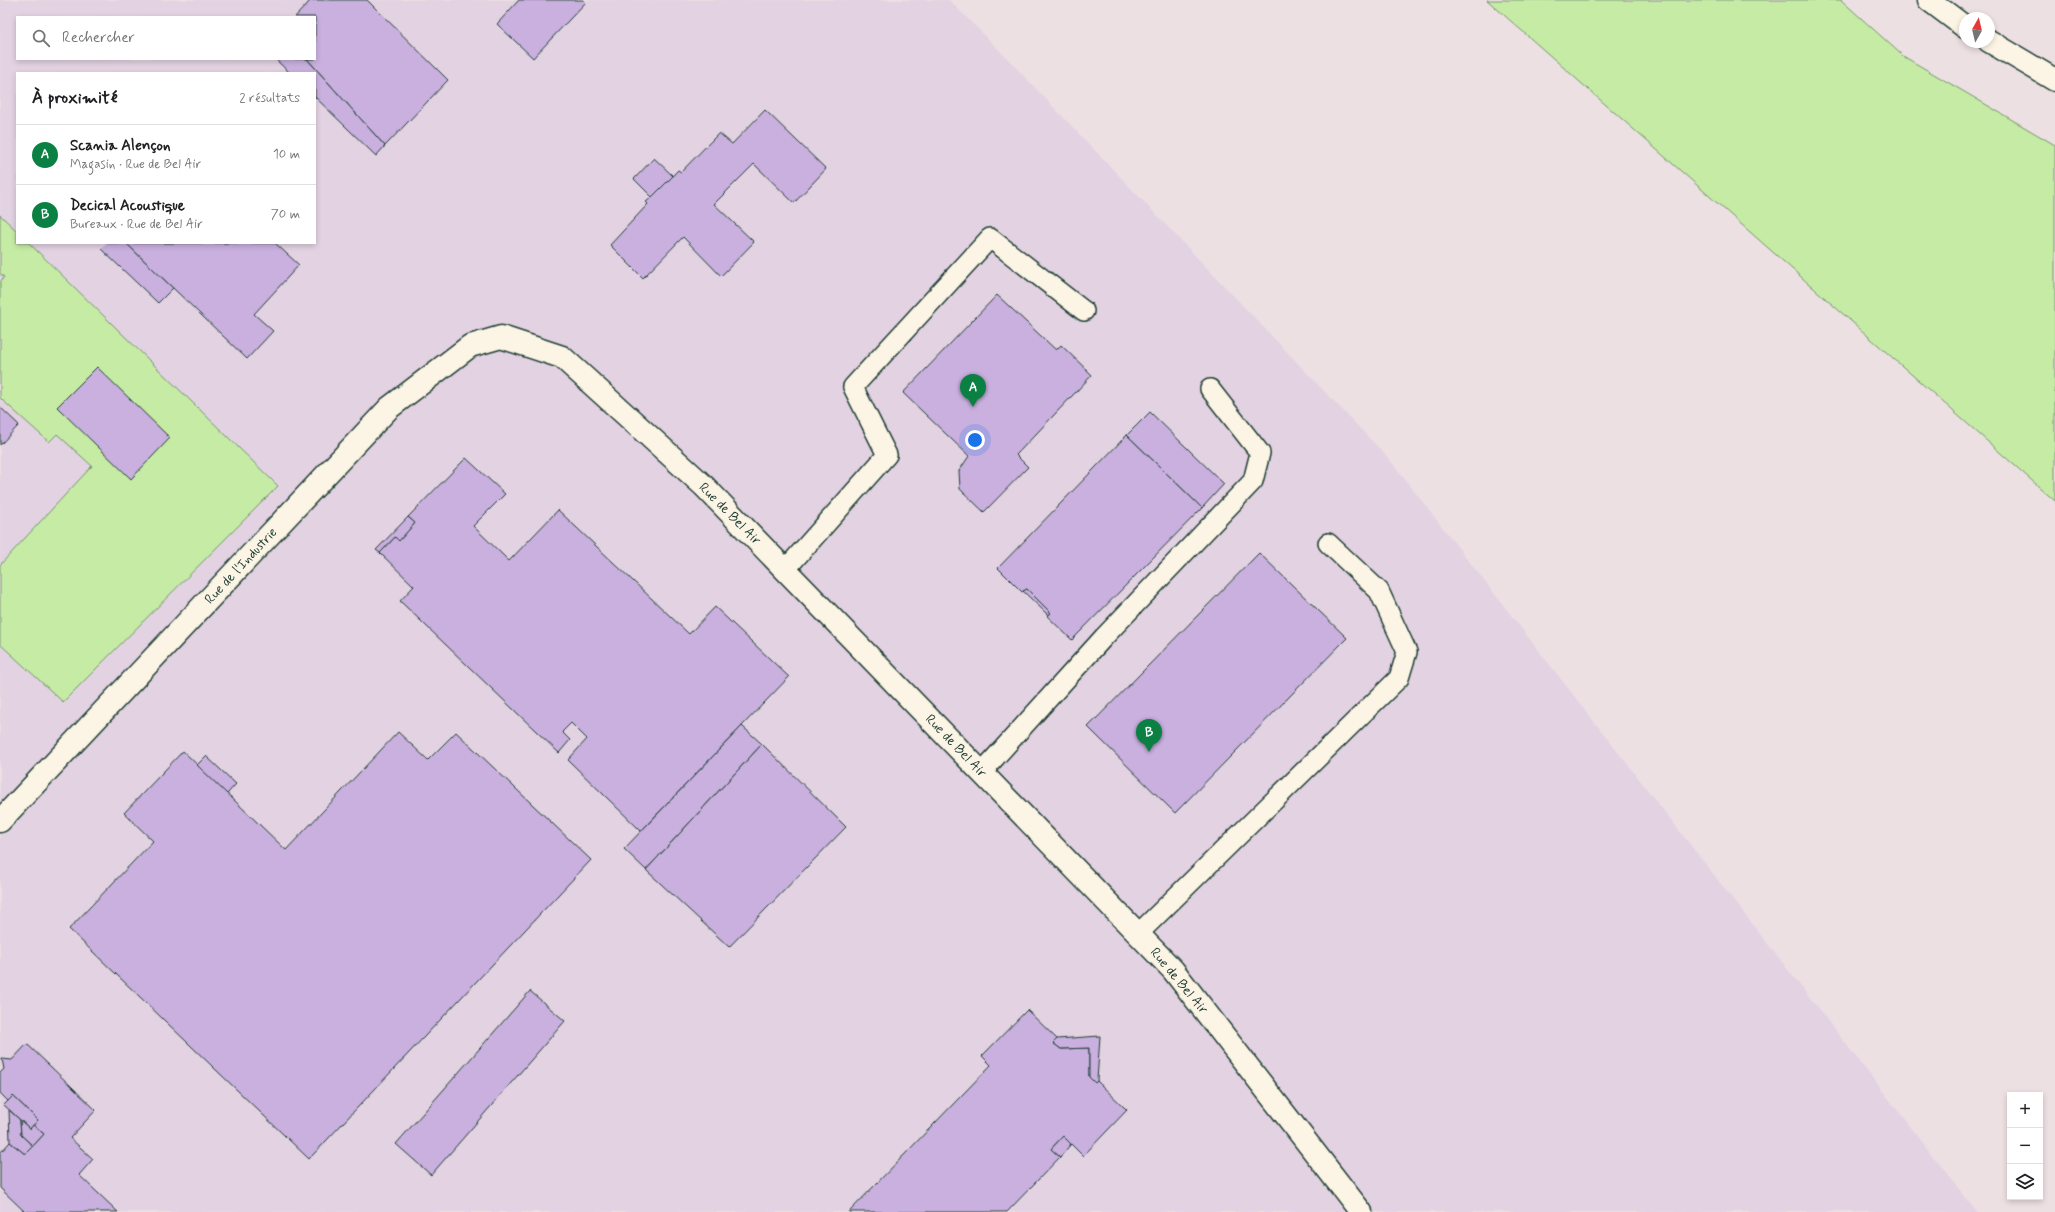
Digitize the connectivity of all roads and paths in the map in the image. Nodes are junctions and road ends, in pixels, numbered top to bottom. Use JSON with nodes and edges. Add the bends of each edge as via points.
{"nodes":[{"id":1,"x":1929,"y":0,"type":"edge"},
{"id":2,"x":1959,"y":22,"type":"edge"},
{"id":3,"x":1995,"y":45,"type":"edge"},
{"id":4,"x":2055,"y":80,"type":"edge"},
{"id":5,"x":1084,"y":311,"type":"dead end"},
{"id":6,"x":501,"y":337,"type":"joint"},
{"id":7,"x":1210,"y":389,"type":"dead end"},
{"id":8,"x":1328,"y":543,"type":"dead end"},
{"id":9,"x":785,"y":570,"type":"junction"},
{"id":10,"x":982,"y":772,"type":"junction"},
{"id":11,"x":0,"y":821,"type":"edge"},
{"id":12,"x":1138,"y":934,"type":"junction"},
{"id":13,"x":1361,"y":1212,"type":"edge"}],
"edges":[{"from":1,"to":2,"type":"street"},
{"from":3,"to":4,"type":"street"},
{"from":5,"to":9,"type":"lane","via":[[990,238],[852,388],[887,455]]},
{"from":6,"to":9,"type":"street","name":"Rue de Bel Air","via":[[562,357],[704,486]]},
{"from":6,"to":11,"type":"street","name":"Rue de l'Industrie","via":[[470,346],[389,408]]},
{"from":7,"to":10,"type":"lane","via":[[1260,453],[1253,481],[1104,637]]},
{"from":8,"to":12,"type":"lane","via":[[1379,590],[1407,652],[1399,678]]},
{"from":9,"to":10,"type":"street","name":"Rue de Bel Air"},
{"from":10,"to":12,"type":"street","name":"Rue de Bel Air"},
{"from":12,"to":13,"type":"street","name":"Rue de Bel Air","via":[[1173,970]]}]}
